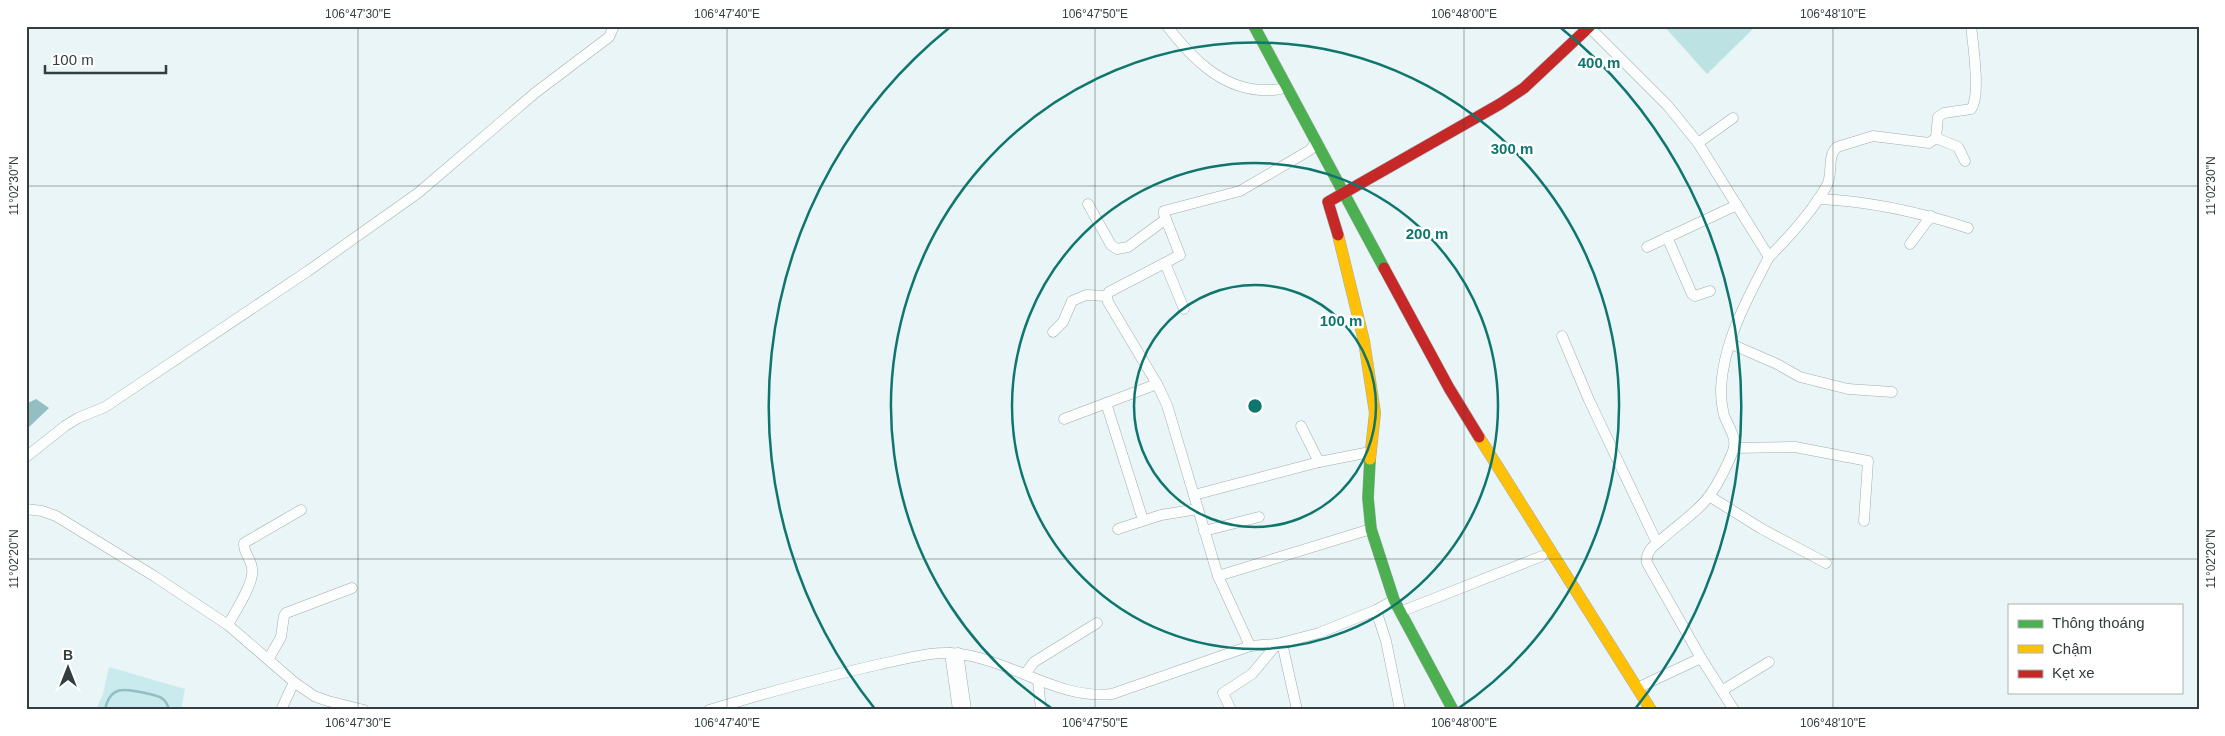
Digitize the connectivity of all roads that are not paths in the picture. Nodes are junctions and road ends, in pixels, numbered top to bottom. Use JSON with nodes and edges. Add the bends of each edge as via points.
{"nodes":[{"id":1,"x":614,"y":26,"type":"edge"},
{"id":2,"x":1167,"y":26,"type":"edge"},
{"id":3,"x":1243,"y":26,"type":"edge"},
{"id":4,"x":1254,"y":26,"type":"edge"},
{"id":5,"x":1971,"y":26,"type":"edge"},
{"id":6,"x":1589,"y":27,"type":"edge"},
{"id":7,"x":1282,"y":89,"type":"junction"},
{"id":8,"x":1733,"y":118,"type":"dead end"},
{"id":9,"x":1936,"y":138,"type":"junction"},
{"id":10,"x":1698,"y":143,"type":"junction"},
{"id":11,"x":1313,"y":146,"type":"junction"},
{"id":12,"x":1965,"y":161,"type":"dead end"},
{"id":13,"x":1339,"y":195,"type":"junction"},
{"id":14,"x":1818,"y":199,"type":"junction"},
{"id":15,"x":1088,"y":204,"type":"dead end"},
{"id":16,"x":1737,"y":205,"type":"junction"},
{"id":17,"x":1931,"y":216,"type":"junction"},
{"id":18,"x":1166,"y":219,"type":"junction"},
{"id":19,"x":1968,"y":228,"type":"dead end"},
{"id":20,"x":1667,"y":237,"type":"junction"},
{"id":21,"x":1910,"y":244,"type":"dead end"},
{"id":22,"x":1648,"y":247,"type":"dead end"},
{"id":23,"x":1769,"y":257,"type":"junction"},
{"id":24,"x":1165,"y":263,"type":"junction"},
{"id":25,"x":1710,"y":291,"type":"dead end"},
{"id":26,"x":1107,"y":296,"type":"junction"},
{"id":27,"x":1184,"y":309,"type":"dead end"},
{"id":28,"x":1053,"y":332,"type":"dead end"},
{"id":29,"x":1562,"y":336,"type":"dead end"},
{"id":30,"x":1731,"y":344,"type":"junction"},
{"id":31,"x":1158,"y":384,"type":"junction"},
{"id":32,"x":1892,"y":392,"type":"dead end"},
{"id":33,"x":1106,"y":403,"type":"junction"},
{"id":34,"x":1064,"y":419,"type":"dead end"},
{"id":35,"x":1301,"y":426,"type":"dead end"},
{"id":36,"x":1734,"y":448,"type":"junction"},
{"id":37,"x":1370,"y":452,"type":"junction"},
{"id":38,"x":26,"y":457,"type":"edge"},
{"id":39,"x":1319,"y":462,"type":"junction"},
{"id":40,"x":1194,"y":495,"type":"junction"},
{"id":41,"x":1709,"y":496,"type":"junction"},
{"id":42,"x":26,"y":508,"type":"edge"},
{"id":43,"x":1198,"y":509,"type":"junction"},
{"id":44,"x":301,"y":510,"type":"dead end"},
{"id":45,"x":1259,"y":517,"type":"dead end"},
{"id":46,"x":1143,"y":520,"type":"junction"},
{"id":47,"x":1864,"y":521,"type":"dead end"},
{"id":48,"x":1371,"y":528,"type":"junction"},
{"id":49,"x":1118,"y":529,"type":"dead end"},
{"id":50,"x":1204,"y":531,"type":"junction"},
{"id":51,"x":1657,"y":543,"type":"junction"},
{"id":52,"x":1542,"y":556,"type":"junction"},
{"id":53,"x":1826,"y":563,"type":"dead end"},
{"id":54,"x":1218,"y":576,"type":"junction"},
{"id":55,"x":352,"y":588,"type":"dead end"},
{"id":56,"x":1394,"y":600,"type":"junction"},
{"id":57,"x":1376,"y":610,"type":"junction"},
{"id":58,"x":1400,"y":612,"type":"junction"},
{"id":59,"x":1097,"y":624,"type":"dead end"},
{"id":60,"x":228,"y":625,"type":"junction"},
{"id":61,"x":1280,"y":643,"type":"junction"},
{"id":62,"x":1250,"y":646,"type":"junction"},
{"id":63,"x":954,"y":653,"type":"junction"},
{"id":64,"x":269,"y":658,"type":"junction"},
{"id":65,"x":1701,"y":658,"type":"junction"},
{"id":66,"x":1769,"y":662,"type":"dead end"},
{"id":67,"x":1025,"y":674,"type":"junction"},
{"id":68,"x":1038,"y":680,"type":"junction"},
{"id":69,"x":294,"y":682,"type":"junction"},
{"id":70,"x":1637,"y":688,"type":"junction"},
{"id":71,"x":1723,"y":690,"type":"junction"},
{"id":72,"x":740,"y":705,"type":"edge"},
{"id":73,"x":281,"y":710,"type":"edge"},
{"id":74,"x":364,"y":710,"type":"edge"},
{"id":75,"x":709,"y":710,"type":"edge"},
{"id":76,"x":958,"y":710,"type":"edge"},
{"id":77,"x":966,"y":710,"type":"edge"},
{"id":78,"x":1041,"y":710,"type":"edge"},
{"id":79,"x":1231,"y":710,"type":"edge"},
{"id":80,"x":1297,"y":710,"type":"edge"},
{"id":81,"x":1400,"y":710,"type":"edge"},
{"id":82,"x":1453,"y":710,"type":"edge"},
{"id":83,"x":1641,"y":710,"type":"edge"},
{"id":84,"x":1651,"y":710,"type":"edge"},
{"id":85,"x":1734,"y":710,"type":"edge"}],
"edges":[{"from":1,"to":38,"type":"street","via":[[609,37],[535,93],[421,191],[105,407],[65,426]]},
{"from":2,"to":7,"type":"street","via":[[1192,56],[1232,84],[1242,88]]},
{"from":3,"to":7,"type":"main road"},
{"from":4,"to":7,"type":"main road"},
{"from":5,"to":9,"type":"street","via":[[1975,102],[1967,111],[1938,117]]},
{"from":6,"to":10,"type":"street","via":[[1668,106]]},
{"from":6,"to":13,"type":"main road","via":[[1524,88]]},
{"from":7,"to":11,"type":"main road"},
{"from":8,"to":10,"type":"street"},
{"from":9,"to":12,"type":"street","via":[[1958,147]]},
{"from":9,"to":14,"type":"street","via":[[1928,143],[1873,136],[1837,147],[1832,156],[1829,181]]},
{"from":10,"to":16,"type":"street"},
{"from":11,"to":13,"type":"main road"},
{"from":11,"to":18,"type":"street","via":[[1240,191],[1164,211]]},
{"from":13,"to":37,"type":"main road","via":[[1328,202],[1364,341],[1375,413]]},
{"from":13,"to":52,"type":"main road","via":[[1441,393]]},
{"from":13,"to":70,"type":"main road","via":[[1474,430]]},
{"from":14,"to":17,"type":"street","via":[[1851,200]]},
{"from":14,"to":23,"type":"street"},
{"from":15,"to":18,"type":"street","via":[[1111,245],[1117,249],[1128,247]]},
{"from":16,"to":20,"type":"street"},
{"from":16,"to":23,"type":"street"},
{"from":17,"to":19,"type":"street"},
{"from":17,"to":21,"type":"street"},
{"from":18,"to":24,"type":"street","via":[[1180,255]]},
{"from":20,"to":22,"type":"street"},
{"from":20,"to":25,"type":"street","via":[[1692,294],[1699,296]]},
{"from":23,"to":30,"type":"street","via":[[1751,290]]},
{"from":24,"to":26,"type":"street"},
{"from":24,"to":27,"type":"street"},
{"from":26,"to":28,"type":"street","via":[[1086,295],[1072,301],[1063,322]]},
{"from":26,"to":31,"type":"street"},
{"from":29,"to":51,"type":"street"},
{"from":30,"to":32,"type":"street","via":[[1800,377],[1848,389]]},
{"from":30,"to":36,"type":"street","via":[[1721,390],[1724,415],[1732,431]]},
{"from":31,"to":33,"type":"street"},
{"from":31,"to":40,"type":"street"},
{"from":33,"to":34,"type":"street"},
{"from":33,"to":46,"type":"street"},
{"from":35,"to":39,"type":"street"},
{"from":36,"to":41,"type":"street"},
{"from":36,"to":47,"type":"street","via":[[1795,447],[1868,461]]},
{"from":37,"to":39,"type":"street"},
{"from":37,"to":48,"type":"main road","via":[[1368,498]]},
{"from":39,"to":40,"type":"street"},
{"from":40,"to":43,"type":"street"},
{"from":41,"to":51,"type":"street"},
{"from":41,"to":53,"type":"street"},
{"from":42,"to":60,"type":"street","via":[[56,516]]},
{"from":43,"to":46,"type":"street"},
{"from":43,"to":50,"type":"street"},
{"from":44,"to":60,"type":"street","via":[[244,543],[253,578]]},
{"from":45,"to":50,"type":"street"},
{"from":46,"to":49,"type":"street"},
{"from":48,"to":54,"type":"street"},
{"from":48,"to":56,"type":"main road"},
{"from":50,"to":54,"type":"street"},
{"from":51,"to":65,"type":"street","via":[[1647,554],[1646,563]]},
{"from":52,"to":58,"type":"street"},
{"from":52,"to":83,"type":"main road"},
{"from":54,"to":62,"type":"street"},
{"from":55,"to":64,"type":"street","via":[[286,613],[281,637]]},
{"from":56,"to":57,"type":"street"},
{"from":56,"to":58,"type":"main road"},
{"from":57,"to":61,"type":"street","via":[[1319,633]]},
{"from":57,"to":81,"type":"street"},
{"from":58,"to":82,"type":"main road"},
{"from":59,"to":67,"type":"street","via":[[1034,662]]},
{"from":60,"to":64,"type":"street"},
{"from":61,"to":62,"type":"street"},
{"from":61,"to":79,"type":"street","via":[[1252,674],[1223,693]]},
{"from":61,"to":80,"type":"street"},
{"from":62,"to":68,"type":"street","via":[[1112,694],[1097,696]]},
{"from":63,"to":67,"type":"street","via":[[992,661]]},
{"from":63,"to":72,"type":"street","via":[[923,655],[860,669]]},
{"from":63,"to":76,"type":"street"},
{"from":63,"to":77,"type":"street"},
{"from":64,"to":69,"type":"street"},
{"from":65,"to":70,"type":"street"},
{"from":65,"to":71,"type":"street"},
{"from":66,"to":71,"type":"street"},
{"from":67,"to":68,"type":"street"},
{"from":68,"to":78,"type":"street"},
{"from":69,"to":73,"type":"street"},
{"from":69,"to":74,"type":"street","via":[[314,696]]},
{"from":70,"to":84,"type":"main road"},
{"from":71,"to":85,"type":"street"},
{"from":72,"to":75,"type":"street"}]}
